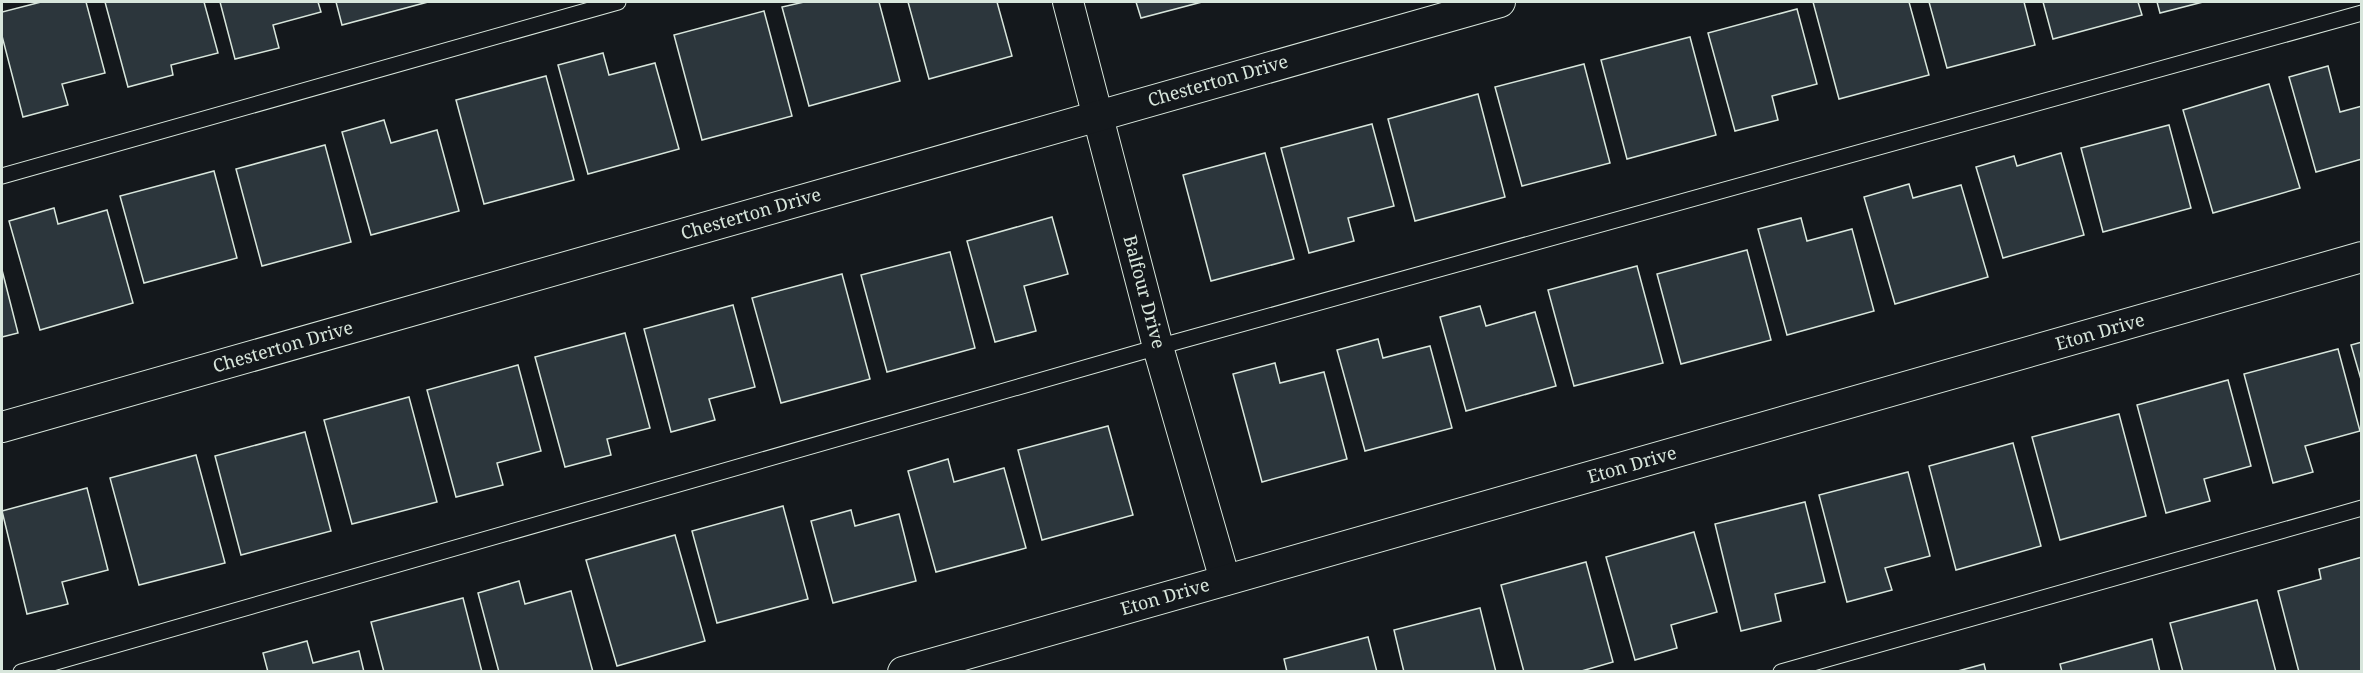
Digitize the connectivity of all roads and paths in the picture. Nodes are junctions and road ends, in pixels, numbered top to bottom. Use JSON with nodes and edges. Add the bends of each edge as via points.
{"nodes":[{"id":1,"x":618,"y":2,"type":"edge"},
{"id":2,"x":1068,"y":2,"type":"edge"},
{"id":3,"x":1500,"y":2,"type":"edge"},
{"id":4,"x":2361,"y":13,"type":"edge"},
{"id":5,"x":1098,"y":116,"type":"junction"},
{"id":6,"x":2,"y":176,"type":"edge"},
{"id":7,"x":2361,"y":257,"type":"edge"},
{"id":8,"x":1158,"y":346,"type":"junction"},
{"id":9,"x":2,"y":427,"type":"edge"},
{"id":10,"x":2361,"y":508,"type":"edge"},
{"id":11,"x":1225,"y":580,"type":"junction"},
{"id":12,"x":21,"y":672,"type":"edge"},
{"id":13,"x":903,"y":672,"type":"edge"},
{"id":14,"x":1781,"y":672,"type":"edge"}],
"edges":[{"from":1,"to":6,"type":"lane"},
{"from":2,"to":5,"type":"street","name":"Balfour Drive"},
{"from":3,"to":5,"type":"street","name":"Chesterton Drive"},
{"from":4,"to":8,"type":"lane"},
{"from":5,"to":8,"type":"street","name":"Balfour Drive"},
{"from":5,"to":9,"type":"street","name":"Chesterton Drive"},
{"from":7,"to":11,"type":"street","name":"Eton Drive"},
{"from":8,"to":11,"type":"street","name":"Balfour Drive"},
{"from":8,"to":12,"type":"lane"},
{"from":10,"to":14,"type":"lane"},
{"from":11,"to":13,"type":"street","name":"Eton Drive"}]}
